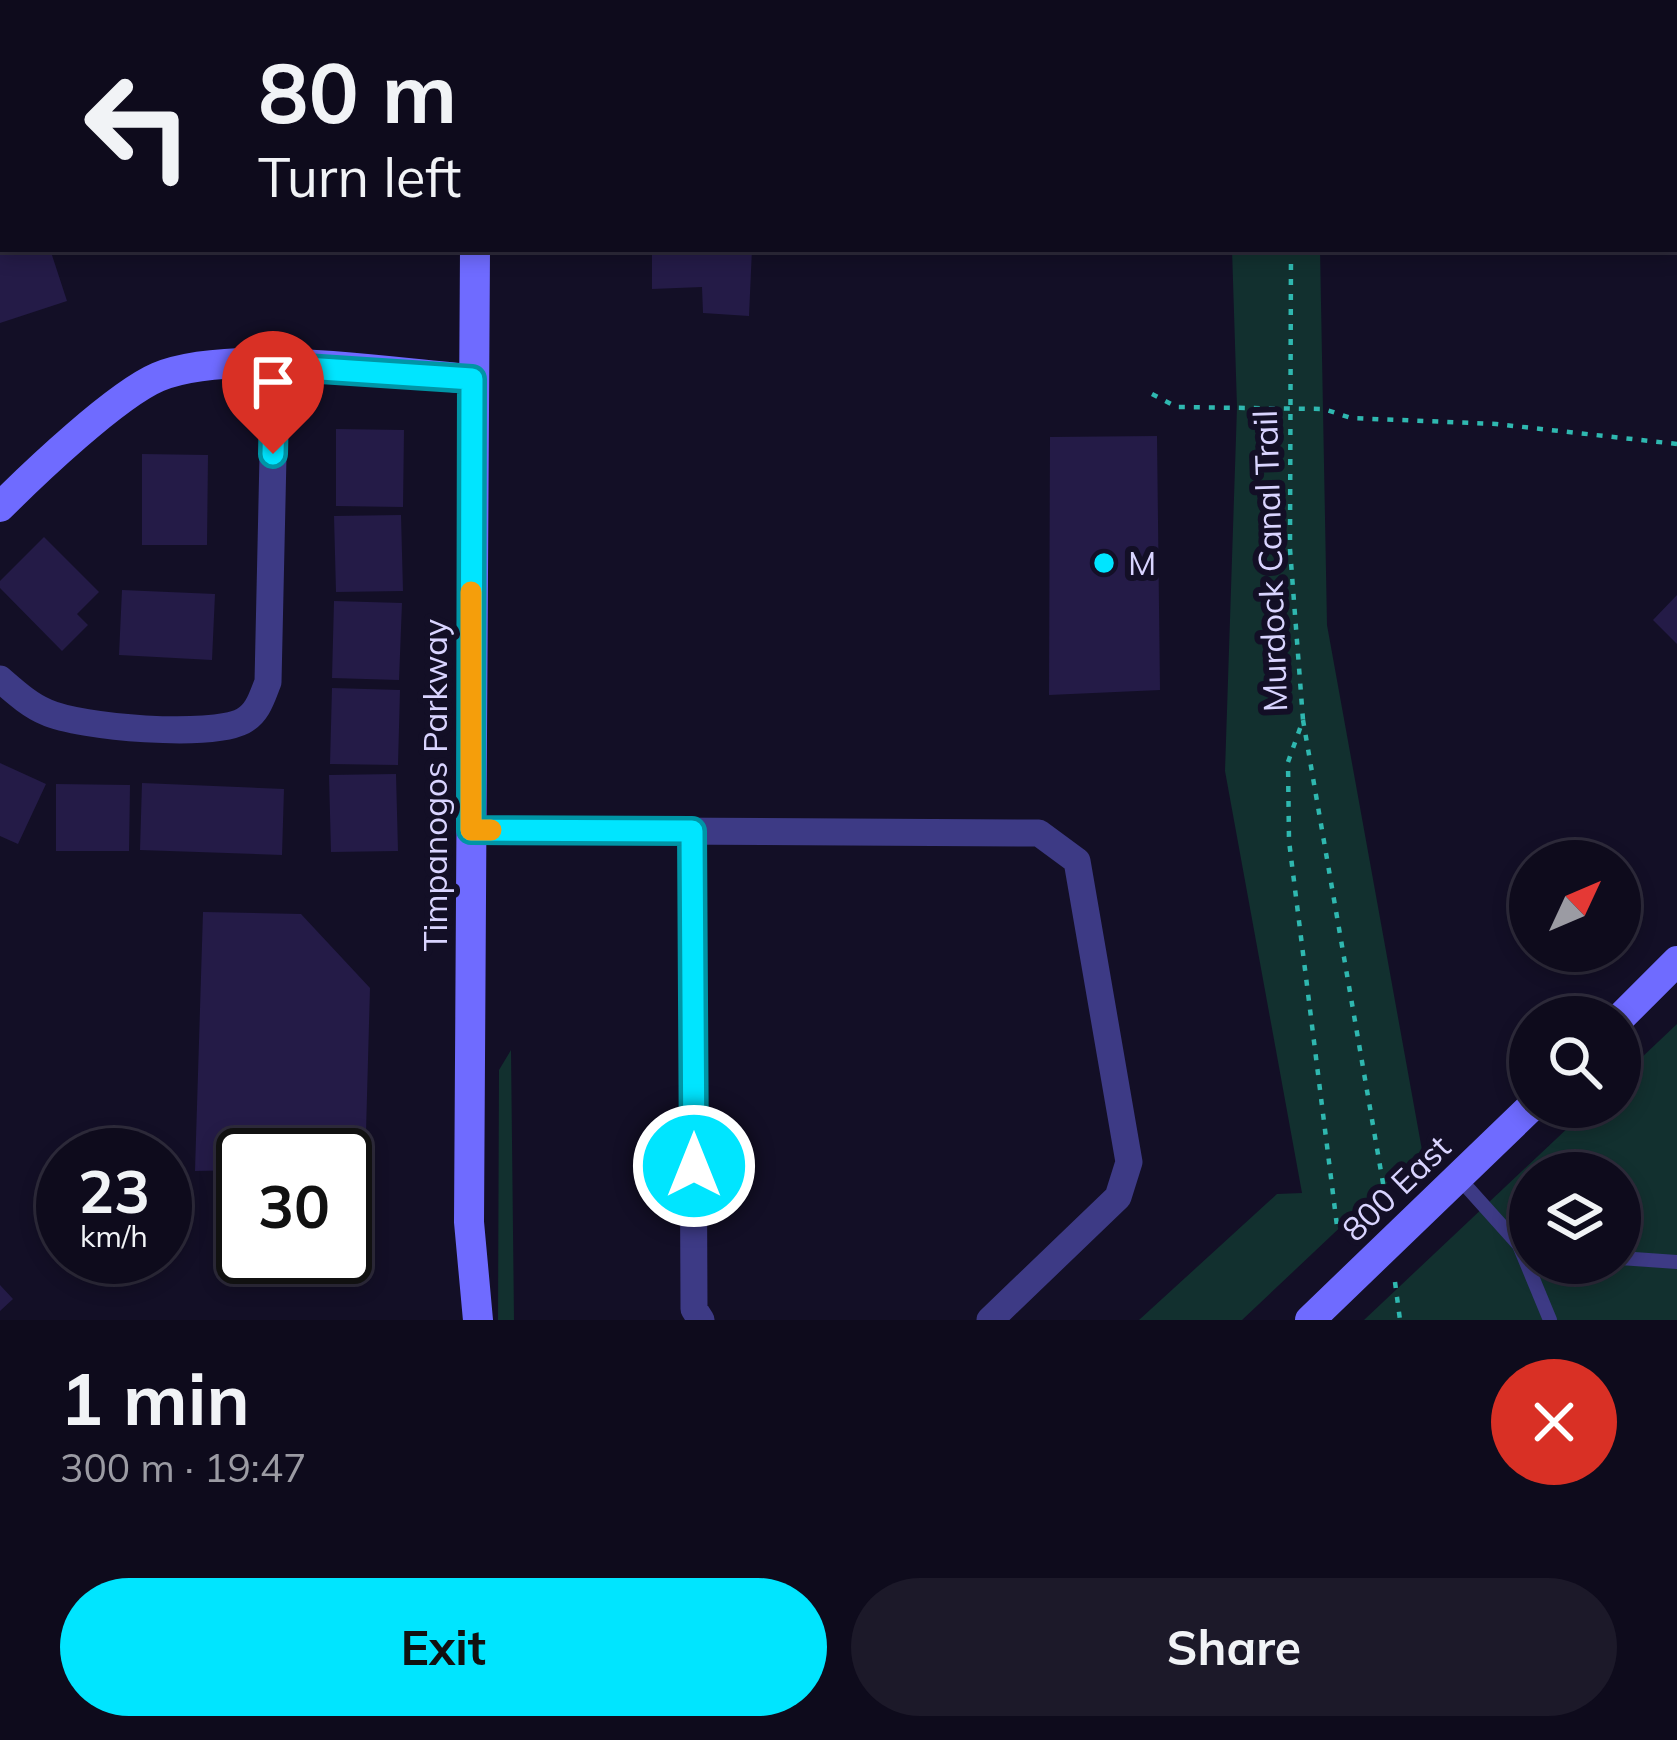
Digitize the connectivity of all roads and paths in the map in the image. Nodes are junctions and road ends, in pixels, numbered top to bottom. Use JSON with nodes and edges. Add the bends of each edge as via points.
{"nodes":[{"id":1,"x":475,"y":252,"type":"edge"},
{"id":2,"x":1291,"y":252,"type":"edge"},
{"id":3,"x":275,"y":366,"type":"junction"},
{"id":4,"x":472,"y":379,"type":"junction"},
{"id":5,"x":1152,"y":394,"type":"dead end"},
{"id":6,"x":1287,"y":408,"type":"junction"},
{"id":7,"x":1677,"y":444,"type":"edge"},
{"id":8,"x":0,"y":507,"type":"edge"},
{"id":9,"x":0,"y":679,"type":"edge"},
{"id":10,"x":1303,"y":720,"type":"junction"},
{"id":11,"x":471,"y":830,"type":"junction"},
{"id":12,"x":692,"y":831,"type":"junction"},
{"id":13,"x":1677,"y":961,"type":"edge"},
{"id":14,"x":1641,"y":997,"type":"edge"},
{"id":15,"x":1509,"y":1128,"type":"edge"},
{"id":16,"x":1458,"y":1178,"type":"junction"},
{"id":17,"x":1384,"y":1189,"type":"dead end"},
{"id":18,"x":1337,"y":1226,"type":"dead end"},
{"id":19,"x":1509,"y":1230,"type":"edge"},
{"id":20,"x":1641,"y":1259,"type":"edge"},
{"id":21,"x":1677,"y":1262,"type":"edge"},
{"id":22,"x":1395,"y":1282,"type":"dead end"},
{"id":23,"x":1538,"y":1284,"type":"edge"},
{"id":24,"x":478,"y":1320,"type":"edge"},
{"id":25,"x":700,"y":1320,"type":"edge"},
{"id":26,"x":990,"y":1320,"type":"edge"},
{"id":27,"x":1310,"y":1320,"type":"edge"},
{"id":28,"x":1400,"y":1320,"type":"edge"},
{"id":29,"x":1550,"y":1320,"type":"edge"}],
"edges":[{"from":1,"to":4,"type":"street","name":"Timpanogos Parkway"},
{"from":2,"to":6,"type":"path","name":"Murdock Canal Trail"},
{"from":3,"to":4,"type":"street"},
{"from":3,"to":8,"type":"street","via":[[190,367],[153,379]]},
{"from":3,"to":9,"type":"street","via":[[268,682],[255,712],[214,727],[110,725],[43,711]]},
{"from":4,"to":11,"type":"street","name":"Timpanogos Parkway"},
{"from":5,"to":6,"type":"path","via":[[1177,407]]},
{"from":6,"to":7,"type":"path"},
{"from":6,"to":10,"type":"path","name":"Murdock Canal Trail"},
{"from":10,"to":17,"type":"path"},
{"from":10,"to":18,"type":"path","name":"Murdock Canal Trail","via":[[1288,762],[1289,841]]},
{"from":11,"to":12,"type":"street"},
{"from":11,"to":24,"type":"street","name":"Timpanogos Parkway","via":[[470,1222]]},
{"from":12,"to":25,"type":"street"},
{"from":12,"to":26,"type":"street","via":[[1039,833],[1077,861],[1129,1162],[1118,1198]]},
{"from":13,"to":14,"type":"street"},
{"from":15,"to":16,"type":"street","name":"800 East"},
{"from":16,"to":19,"type":"lane"},
{"from":16,"to":27,"type":"street","name":"800 East"},
{"from":20,"to":21,"type":"lane"},
{"from":22,"to":28,"type":"path"},
{"from":23,"to":29,"type":"lane"}]}
